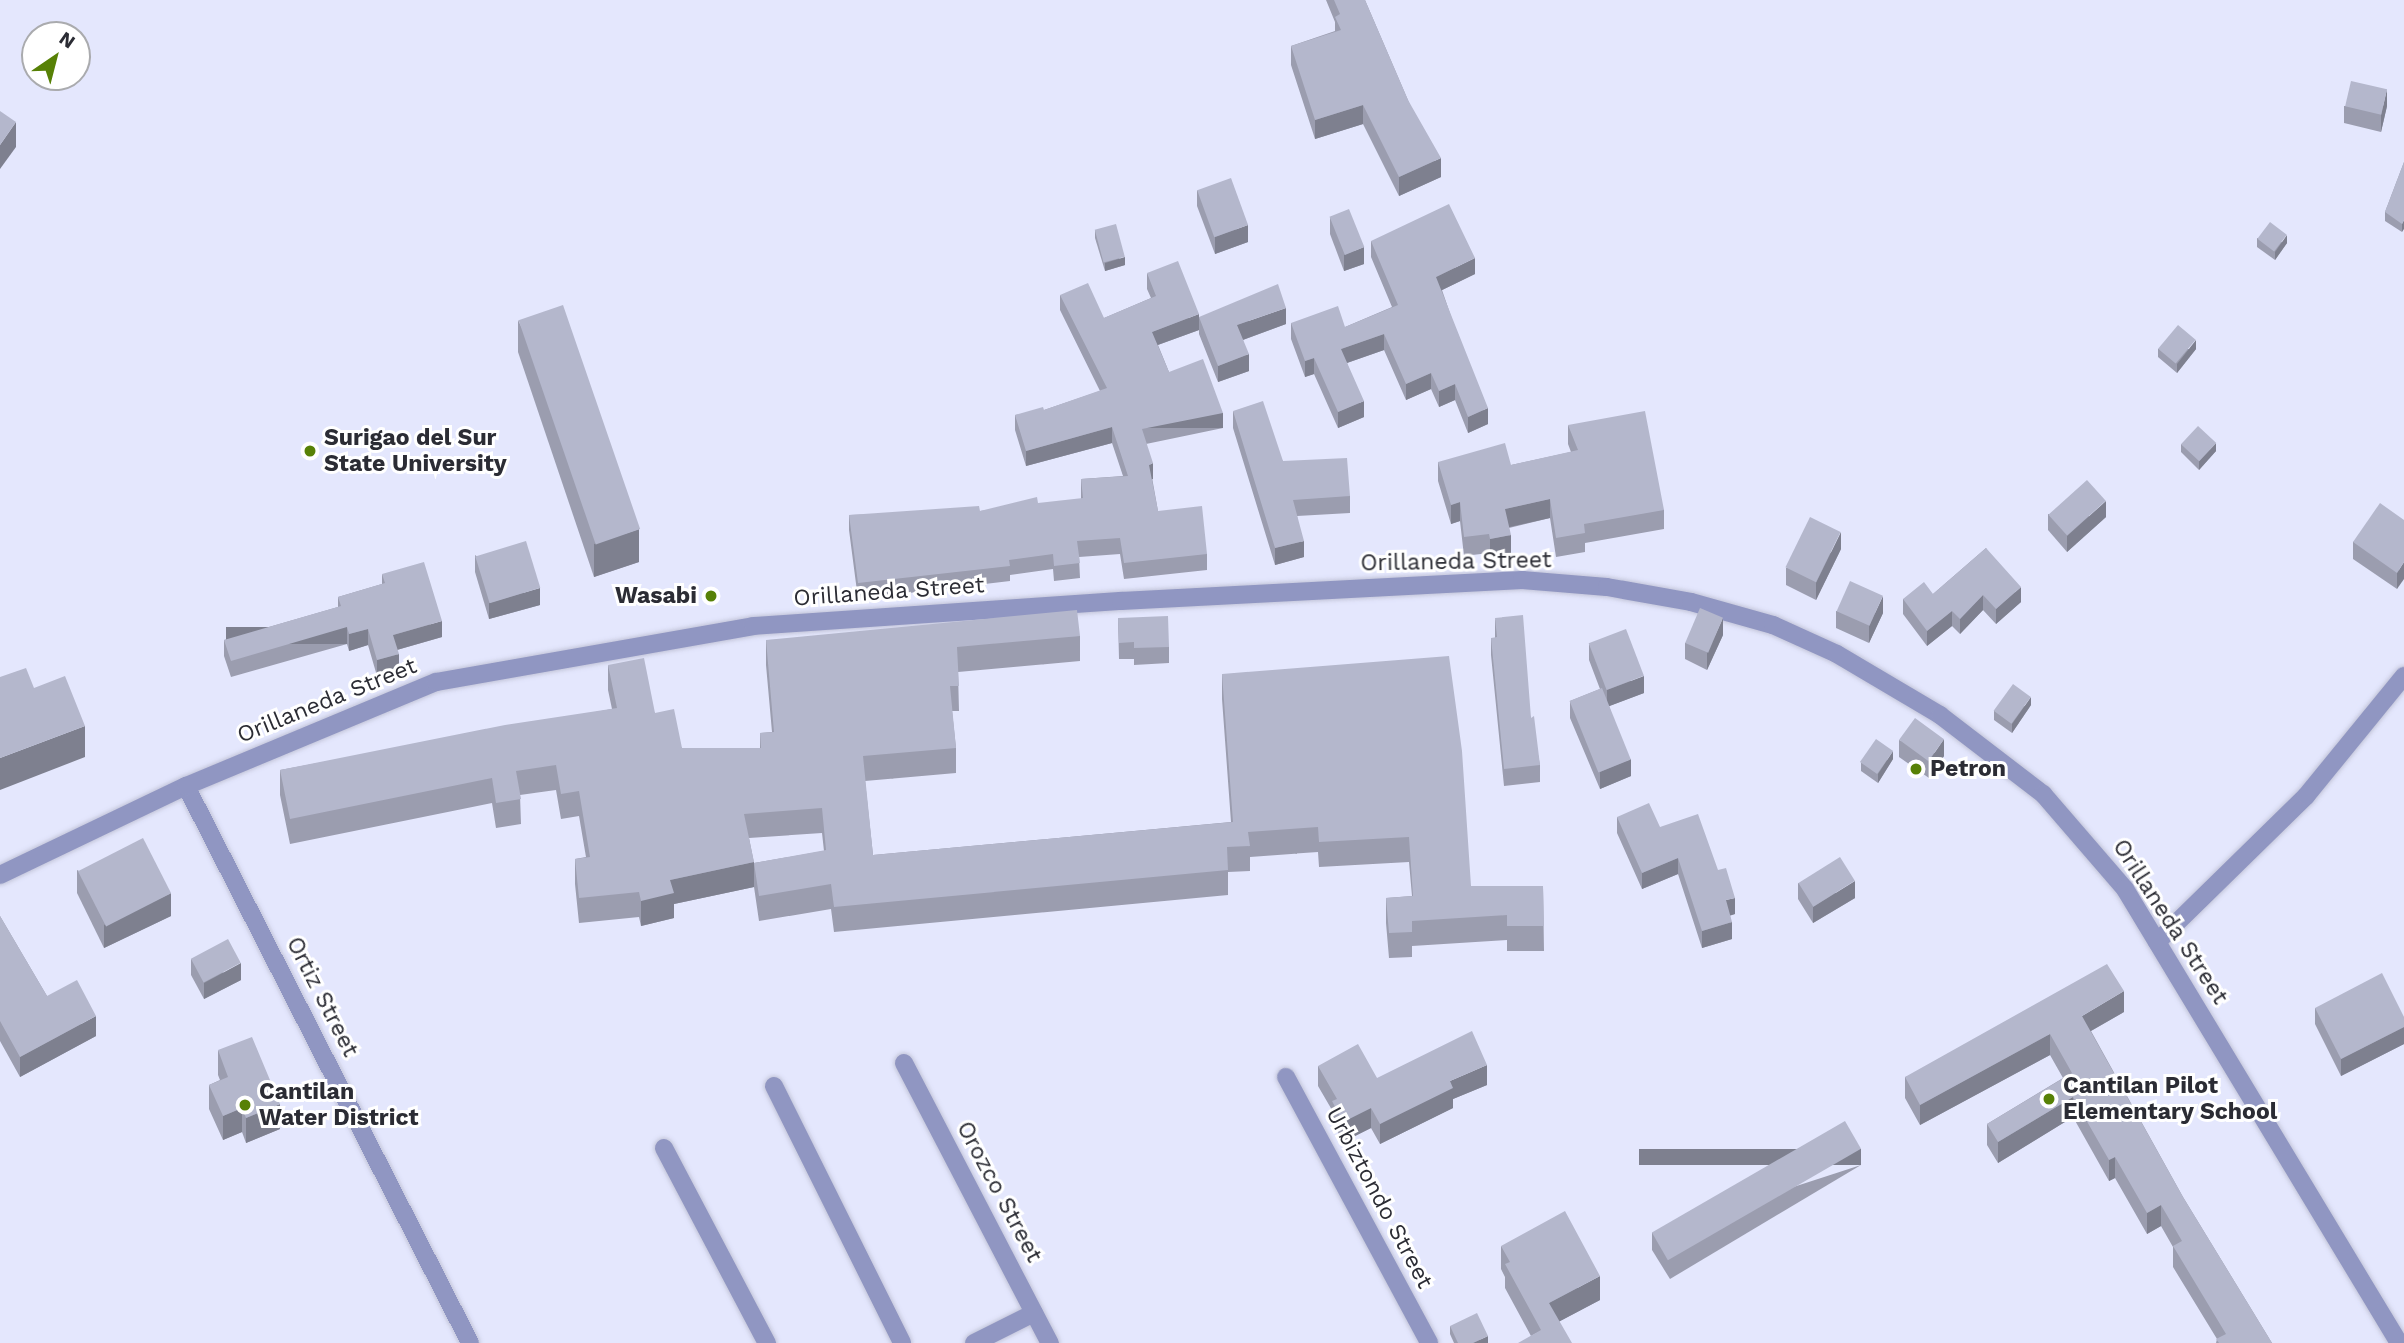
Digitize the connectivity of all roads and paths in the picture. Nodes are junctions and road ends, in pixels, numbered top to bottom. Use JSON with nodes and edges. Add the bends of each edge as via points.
{"nodes":[{"id":1,"x":2404,"y":676,"type":"edge"},
{"id":2,"x":186,"y":786,"type":"junction"},
{"id":3,"x":0,"y":875,"type":"edge"},
{"id":4,"x":2157,"y":942,"type":"junction"},
{"id":5,"x":904,"y":1063,"type":"dead end"},
{"id":6,"x":1286,"y":1077,"type":"dead end"},
{"id":7,"x":774,"y":1086,"type":"dead end"},
{"id":8,"x":664,"y":1148,"type":"dead end"},
{"id":9,"x":1034,"y":1312,"type":"junction"},
{"id":10,"x":470,"y":1343,"type":"edge"},
{"id":11,"x":768,"y":1343,"type":"edge"},
{"id":12,"x":902,"y":1343,"type":"edge"},
{"id":13,"x":974,"y":1343,"type":"edge"},
{"id":14,"x":1050,"y":1343,"type":"edge"},
{"id":15,"x":1429,"y":1343,"type":"edge"},
{"id":16,"x":2399,"y":1343,"type":"edge"}],
"edges":[{"from":1,"to":4,"type":"street","via":[[2306,796]]},
{"from":2,"to":3,"type":"street","name":"Orillaneda Street"},
{"from":2,"to":4,"type":"street","name":"Orillaneda Street","via":[[436,682],[752,626],[1522,580],[1607,587],[1691,602],[1773,625],[1837,654],[1940,715],[2043,794],[2125,889]]},
{"from":2,"to":10,"type":"street","name":"Ortiz Street"},
{"from":4,"to":16,"type":"street","name":"Orillaneda Street"},
{"from":5,"to":9,"type":"street","name":"Orozco Street"},
{"from":6,"to":15,"type":"street","name":"Urbiztondo Street"},
{"from":7,"to":12,"type":"street"},
{"from":8,"to":11,"type":"street"},
{"from":9,"to":13,"type":"street"},
{"from":9,"to":14,"type":"street","name":"Orozco Street"}]}
